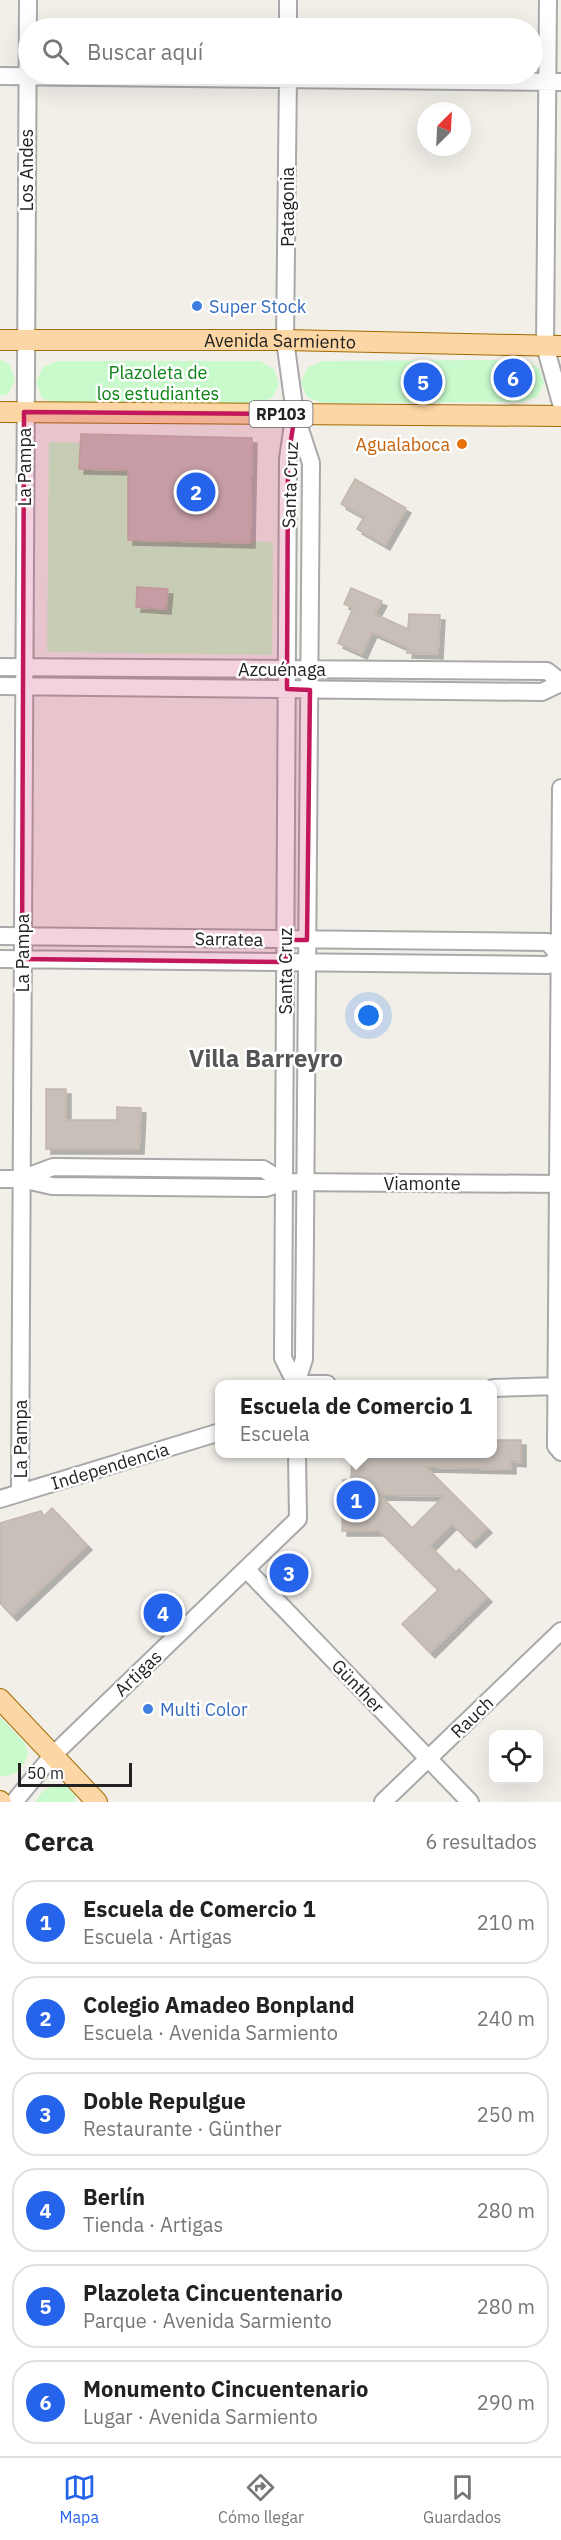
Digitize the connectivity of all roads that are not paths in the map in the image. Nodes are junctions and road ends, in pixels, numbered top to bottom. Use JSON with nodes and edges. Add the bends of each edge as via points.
{"nodes":[{"id":1,"x":28,"y":0,"type":"edge"},
{"id":2,"x":288,"y":0,"type":"edge"},
{"id":3,"x":548,"y":0,"type":"edge"},
{"id":4,"x":28,"y":18,"type":"edge"},
{"id":5,"x":288,"y":18,"type":"edge"},
{"id":6,"x":0,"y":76,"type":"edge"},
{"id":7,"x":18,"y":76,"type":"edge"},
{"id":8,"x":554,"y":82,"type":"edge"},
{"id":9,"x":27,"y":84,"type":"edge"},
{"id":10,"x":288,"y":84,"type":"edge"},
{"id":11,"x":0,"y":340,"type":"edge"},
{"id":12,"x":25,"y":340,"type":"junction"},
{"id":13,"x":285,"y":340,"type":"junction"},
{"id":14,"x":553,"y":346,"type":"edge"},
{"id":15,"x":561,"y":403,"type":"edge"},
{"id":16,"x":0,"y":412,"type":"edge"},
{"id":17,"x":24,"y":412,"type":"junction"},
{"id":18,"x":295,"y":414,"type":"junction"},
{"id":19,"x":561,"y":416,"type":"edge"},
{"id":20,"x":0,"y":668,"type":"edge"},
{"id":21,"x":24,"y":668,"type":"junction"},
{"id":22,"x":287,"y":669,"type":"junction"},
{"id":23,"x":310,"y":670,"type":"junction"},
{"id":24,"x":561,"y":683,"type":"edge"},
{"id":25,"x":0,"y":686,"type":"edge"},
{"id":26,"x":24,"y":687,"type":"junction"},
{"id":27,"x":287,"y":689,"type":"junction"},
{"id":28,"x":309,"y":690,"type":"junction"},
{"id":29,"x":561,"y":788,"type":"edge"},
{"id":30,"x":0,"y":936,"type":"edge"},
{"id":31,"x":22,"y":937,"type":"junction"},
{"id":32,"x":285,"y":940,"type":"junction"},
{"id":33,"x":307,"y":940,"type":"junction"},
{"id":34,"x":561,"y":957,"type":"edge"},
{"id":35,"x":0,"y":959,"type":"edge"},
{"id":36,"x":22,"y":959,"type":"junction"},
{"id":37,"x":286,"y":962,"type":"junction"},
{"id":38,"x":307,"y":962,"type":"junction"},
{"id":39,"x":0,"y":1179,"type":"edge"},
{"id":40,"x":21,"y":1179,"type":"junction"},
{"id":41,"x":284,"y":1182,"type":"junction"},
{"id":42,"x":306,"y":1182,"type":"junction"},
{"id":43,"x":560,"y":1184,"type":"edge"},
{"id":44,"x":294,"y":1380,"type":"edge"},
{"id":45,"x":297,"y":1380,"type":"edge"},
{"id":46,"x":558,"y":1386,"type":"junction"},
{"id":47,"x":497,"y":1388,"type":"edge"},
{"id":48,"x":215,"y":1433,"type":"edge"},
{"id":49,"x":559,"y":1449,"type":"edge"},
{"id":50,"x":297,"y":1458,"type":"edge"},
{"id":51,"x":20,"y":1493,"type":"junction"},
{"id":52,"x":0,"y":1499,"type":"edge"},
{"id":53,"x":246,"y":1569,"type":"junction"},
{"id":54,"x":561,"y":1631,"type":"edge"},
{"id":55,"x":0,"y":1699,"type":"edge"},
{"id":56,"x":52,"y":1756,"type":"junction"},
{"id":57,"x":428,"y":1759,"type":"junction"},
{"id":58,"x":14,"y":1802,"type":"edge"},
{"id":59,"x":97,"y":1802,"type":"edge"},
{"id":60,"x":383,"y":1802,"type":"edge"},
{"id":61,"x":470,"y":1802,"type":"edge"}],
"edges":[{"from":1,"to":4,"type":"street","name":"Los Andes"},
{"from":2,"to":5,"type":"street"},
{"from":3,"to":8,"type":"street"},
{"from":6,"to":7,"type":"street"},
{"from":8,"to":14,"type":"street"},
{"from":9,"to":12,"type":"street","name":"Los Andes"},
{"from":10,"to":13,"type":"street","name":"Patagonia"},
{"from":11,"to":12,"type":"main road","name":"Avenida Sarmiento"},
{"from":12,"to":13,"type":"main road","name":"Avenida Sarmiento"},
{"from":12,"to":17,"type":"street","name":"Los Andes"},
{"from":13,"to":14,"type":"main road","name":"Avenida Sarmiento"},
{"from":13,"to":18,"type":"street","name":"Patagonia"},
{"from":14,"to":15,"type":"street"},
{"from":16,"to":17,"type":"main road","number":"RP103"},
{"from":17,"to":18,"type":"main road","number":"RP103"},
{"from":17,"to":21,"type":"street","name":"La Pampa"},
{"from":18,"to":19,"type":"main road","number":"RP103"},
{"from":18,"to":22,"type":"street","name":"Santa Cruz","via":[[288,459]]},
{"from":18,"to":23,"type":"street","name":"Santa Cruz","via":[[311,462]]},
{"from":20,"to":21,"type":"street","name":"Azcuénaga"},
{"from":21,"to":22,"type":"street","name":"Azcuénaga"},
{"from":21,"to":26,"type":"street","name":"La Pampa"},
{"from":22,"to":23,"type":"street","name":"Azcuénaga"},
{"from":22,"to":27,"type":"street","name":"Santa Cruz"},
{"from":23,"to":24,"type":"street","name":"Azcuénaga","via":[[547,671]]},
{"from":23,"to":28,"type":"street","name":"Santa Cruz"},
{"from":24,"to":28,"type":"street","name":"Azcuénaga","via":[[543,692]]},
{"from":25,"to":26,"type":"street","name":"Azcuénaga"},
{"from":26,"to":27,"type":"street","name":"Azcuénaga"},
{"from":26,"to":31,"type":"street","name":"La Pampa"},
{"from":27,"to":28,"type":"street","name":"Azcuénaga"},
{"from":27,"to":32,"type":"street","name":"Santa Cruz"},
{"from":28,"to":33,"type":"street","name":"Santa Cruz"},
{"from":29,"to":34,"type":"street"},
{"from":30,"to":31,"type":"street","name":"Sarratea"},
{"from":31,"to":32,"type":"street","name":"Sarratea"},
{"from":31,"to":36,"type":"street","name":"La Pampa"},
{"from":32,"to":33,"type":"street","name":"Sarratea"},
{"from":32,"to":37,"type":"street","name":"Santa Cruz"},
{"from":33,"to":34,"type":"street","name":"Sarratea","via":[[548,942]]},
{"from":33,"to":38,"type":"street","name":"Santa Cruz"},
{"from":34,"to":38,"type":"street","name":"Sarratea","via":[[548,965]]},
{"from":34,"to":43,"type":"street"},
{"from":35,"to":36,"type":"street","name":"Sarratea"},
{"from":36,"to":37,"type":"street","name":"Sarratea"},
{"from":36,"to":40,"type":"street","name":"La Pampa"},
{"from":37,"to":38,"type":"street","name":"Sarratea"},
{"from":37,"to":41,"type":"street","name":"Santa Cruz"},
{"from":38,"to":42,"type":"street","name":"Santa Cruz"},
{"from":39,"to":40,"type":"street","name":"Viamonte"},
{"from":40,"to":41,"type":"street","name":"Viamonte","via":[[52,1186],[266,1188]]},
{"from":40,"to":51,"type":"street","name":"La Pampa"},
{"from":41,"to":42,"type":"street","name":"Viamonte"},
{"from":41,"to":44,"type":"street","name":"Santa Cruz","via":[[283,1358]]},
{"from":42,"to":43,"type":"street","name":"Viamonte"},
{"from":42,"to":45,"type":"street","name":"Santa Cruz","via":[[304,1359]]},
{"from":43,"to":46,"type":"street"},
{"from":46,"to":47,"type":"street"},
{"from":46,"to":49,"type":"street"},
{"from":48,"to":51,"type":"street","name":"Independencia"},
{"from":50,"to":53,"type":"street","name":"Artigas","via":[[298,1520]]},
{"from":51,"to":52,"type":"street","name":"Independencia"},
{"from":53,"to":56,"type":"street","name":"Artigas"},
{"from":53,"to":57,"type":"street","name":"Günther"},
{"from":54,"to":57,"type":"street","name":"Rauch"},
{"from":55,"to":56,"type":"main road"},
{"from":56,"to":58,"type":"street","name":"Artigas"},
{"from":56,"to":59,"type":"main road"},
{"from":57,"to":60,"type":"street","name":"Rauch"},
{"from":57,"to":61,"type":"street","name":"Günther"}]}
